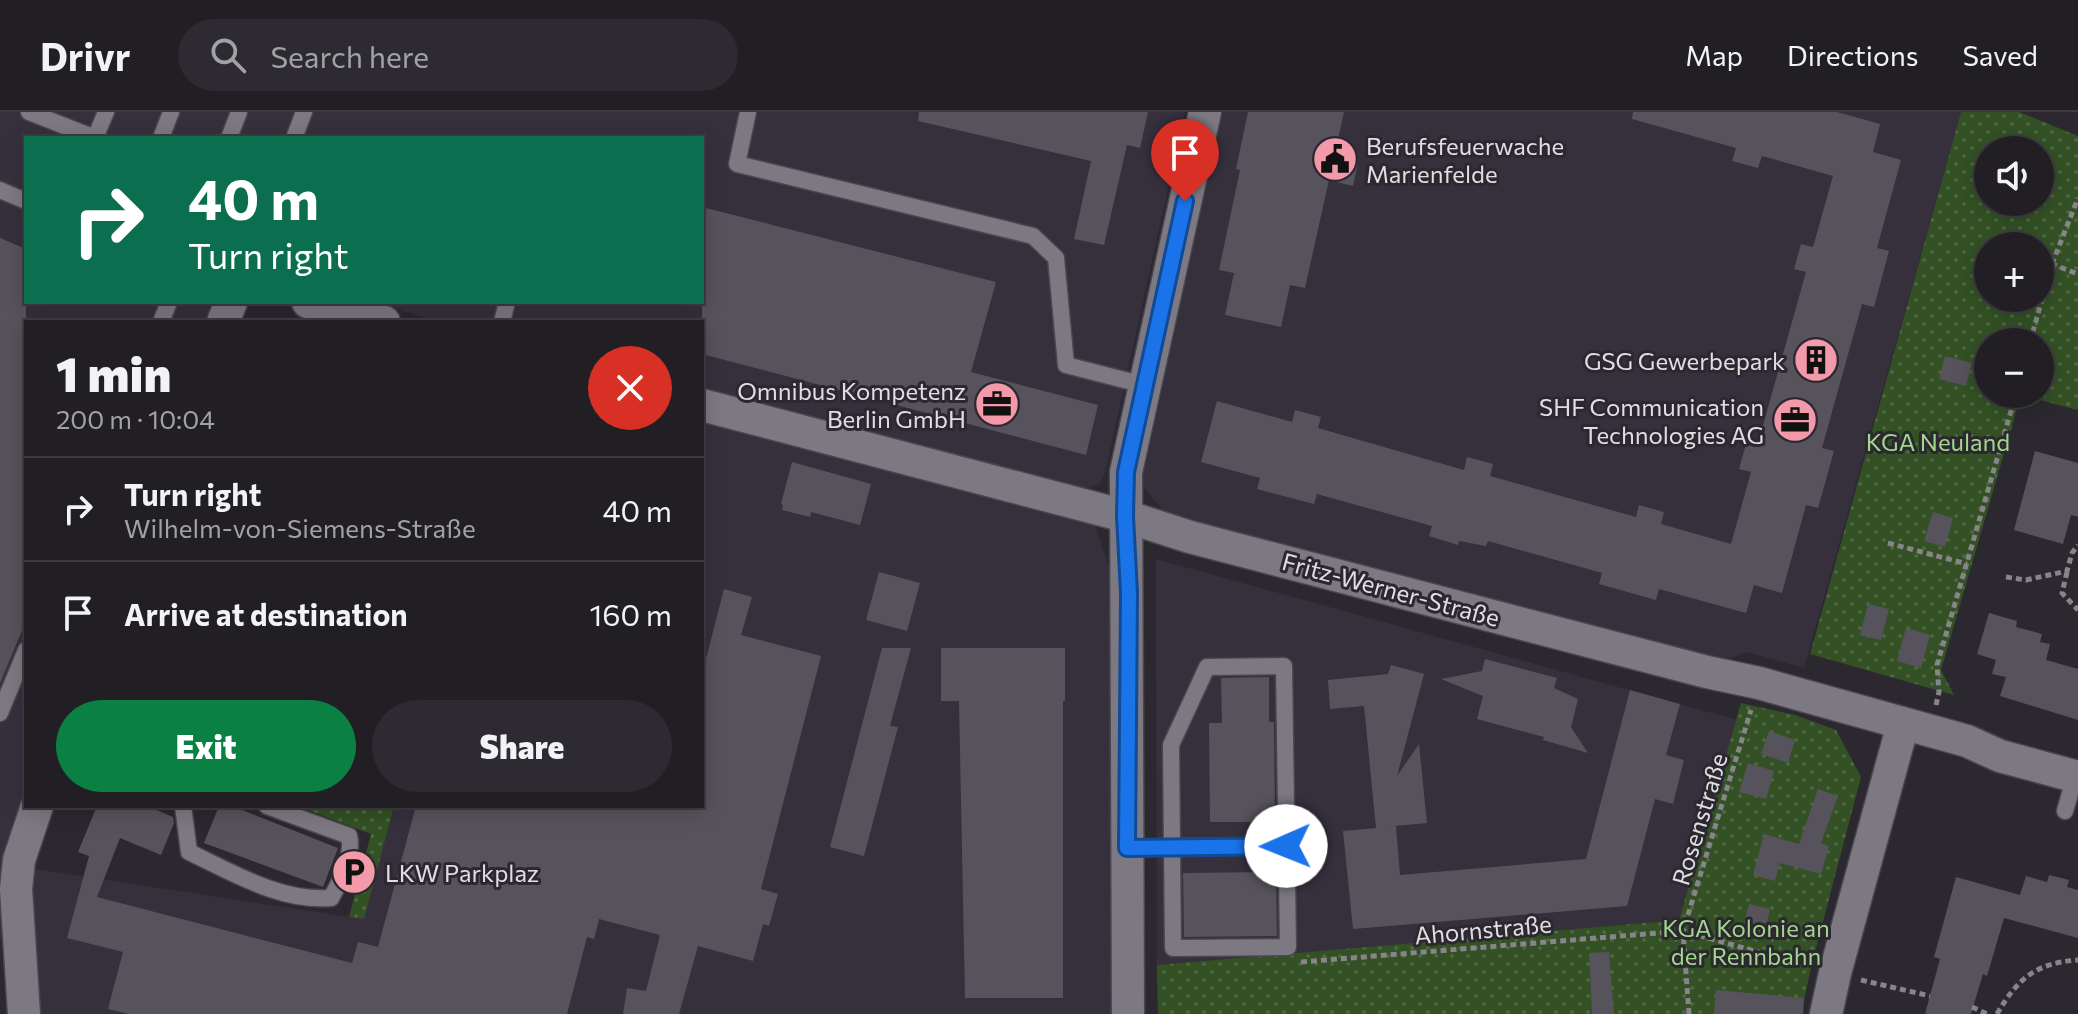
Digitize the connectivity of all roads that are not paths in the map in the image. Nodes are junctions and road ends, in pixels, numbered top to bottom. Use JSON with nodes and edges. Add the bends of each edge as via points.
{"nodes":[{"id":1,"x":106,"y":112,"type":"edge"},
{"id":2,"x":171,"y":112,"type":"edge"},
{"id":3,"x":239,"y":112,"type":"edge"},
{"id":4,"x":304,"y":112,"type":"edge"},
{"id":5,"x":748,"y":112,"type":"edge"},
{"id":6,"x":1205,"y":112,"type":"edge"},
{"id":7,"x":35,"y":113,"type":"edge"},
{"id":8,"x":90,"y":136,"type":"edge"},
{"id":9,"x":96,"y":136,"type":"edge"},
{"id":10,"x":162,"y":136,"type":"edge"},
{"id":11,"x":230,"y":136,"type":"edge"},
{"id":12,"x":295,"y":136,"type":"edge"},
{"id":13,"x":0,"y":190,"type":"edge"},
{"id":14,"x":24,"y":200,"type":"edge"},
{"id":15,"x":316,"y":304,"type":"edge"},
{"id":16,"x":376,"y":320,"type":"edge"},
{"id":17,"x":1144,"y":385,"type":"junction"},
{"id":18,"x":704,"y":406,"type":"edge"},
{"id":19,"x":1125,"y":516,"type":"junction"},
{"id":20,"x":24,"y":655,"type":"edge"},
{"id":21,"x":0,"y":713,"type":"edge"},
{"id":22,"x":1916,"y":728,"type":"junction"},
{"id":23,"x":2076,"y":777,"type":"edge"},
{"id":24,"x":36,"y":808,"type":"edge"},
{"id":25,"x":183,"y":808,"type":"edge"},
{"id":26,"x":272,"y":808,"type":"edge"},
{"id":27,"x":2065,"y":811,"type":"dead end"},
{"id":28,"x":1286,"y":846,"type":"junction"},
{"id":29,"x":1172,"y":847,"type":"junction"},
{"id":30,"x":1127,"y":848,"type":"junction"},
{"id":31,"x":8,"y":890,"type":"edge"},
{"id":32,"x":24,"y":1014,"type":"edge"},
{"id":33,"x":1128,"y":1014,"type":"edge"},
{"id":34,"x":1826,"y":1014,"type":"edge"}],
"edges":[{"from":1,"to":9,"type":"lane"},
{"from":2,"to":10,"type":"lane"},
{"from":3,"to":11,"type":"lane"},
{"from":4,"to":12,"type":"lane"},
{"from":5,"to":17,"type":"lane","via":[[737,164],[1033,236],[1056,258],[1066,365]]},
{"from":6,"to":17,"type":"street"},
{"from":7,"to":8,"type":"lane"},
{"from":13,"to":14,"type":"lane"},
{"from":15,"to":16,"type":"street"},
{"from":17,"to":19,"type":"street","via":[[1126,472]]},
{"from":18,"to":19,"type":"street","name":"Fritz-Werner-Straße"},
{"from":19,"to":22,"type":"street","name":"Fritz-Werner-Straße"},
{"from":19,"to":30,"type":"street"},
{"from":20,"to":21,"type":"lane"},
{"from":22,"to":23,"type":"street","name":"Fritz-Werner-Straße"},
{"from":22,"to":34,"type":"street"},
{"from":23,"to":27,"type":"lane"},
{"from":24,"to":31,"type":"street"},
{"from":25,"to":26,"type":"lane","via":[[189,852],[295,896],[331,898],[351,845],[349,836]]},
{"from":28,"to":29,"type":"lane"},
{"from":28,"to":29,"type":"lane","via":[[1288,947],[1173,948]]},
{"from":28,"to":29,"type":"lane","via":[[1284,666],[1207,667],[1171,745]]},
{"from":29,"to":30,"type":"lane"},
{"from":30,"to":33,"type":"street"},
{"from":31,"to":32,"type":"street"}]}
